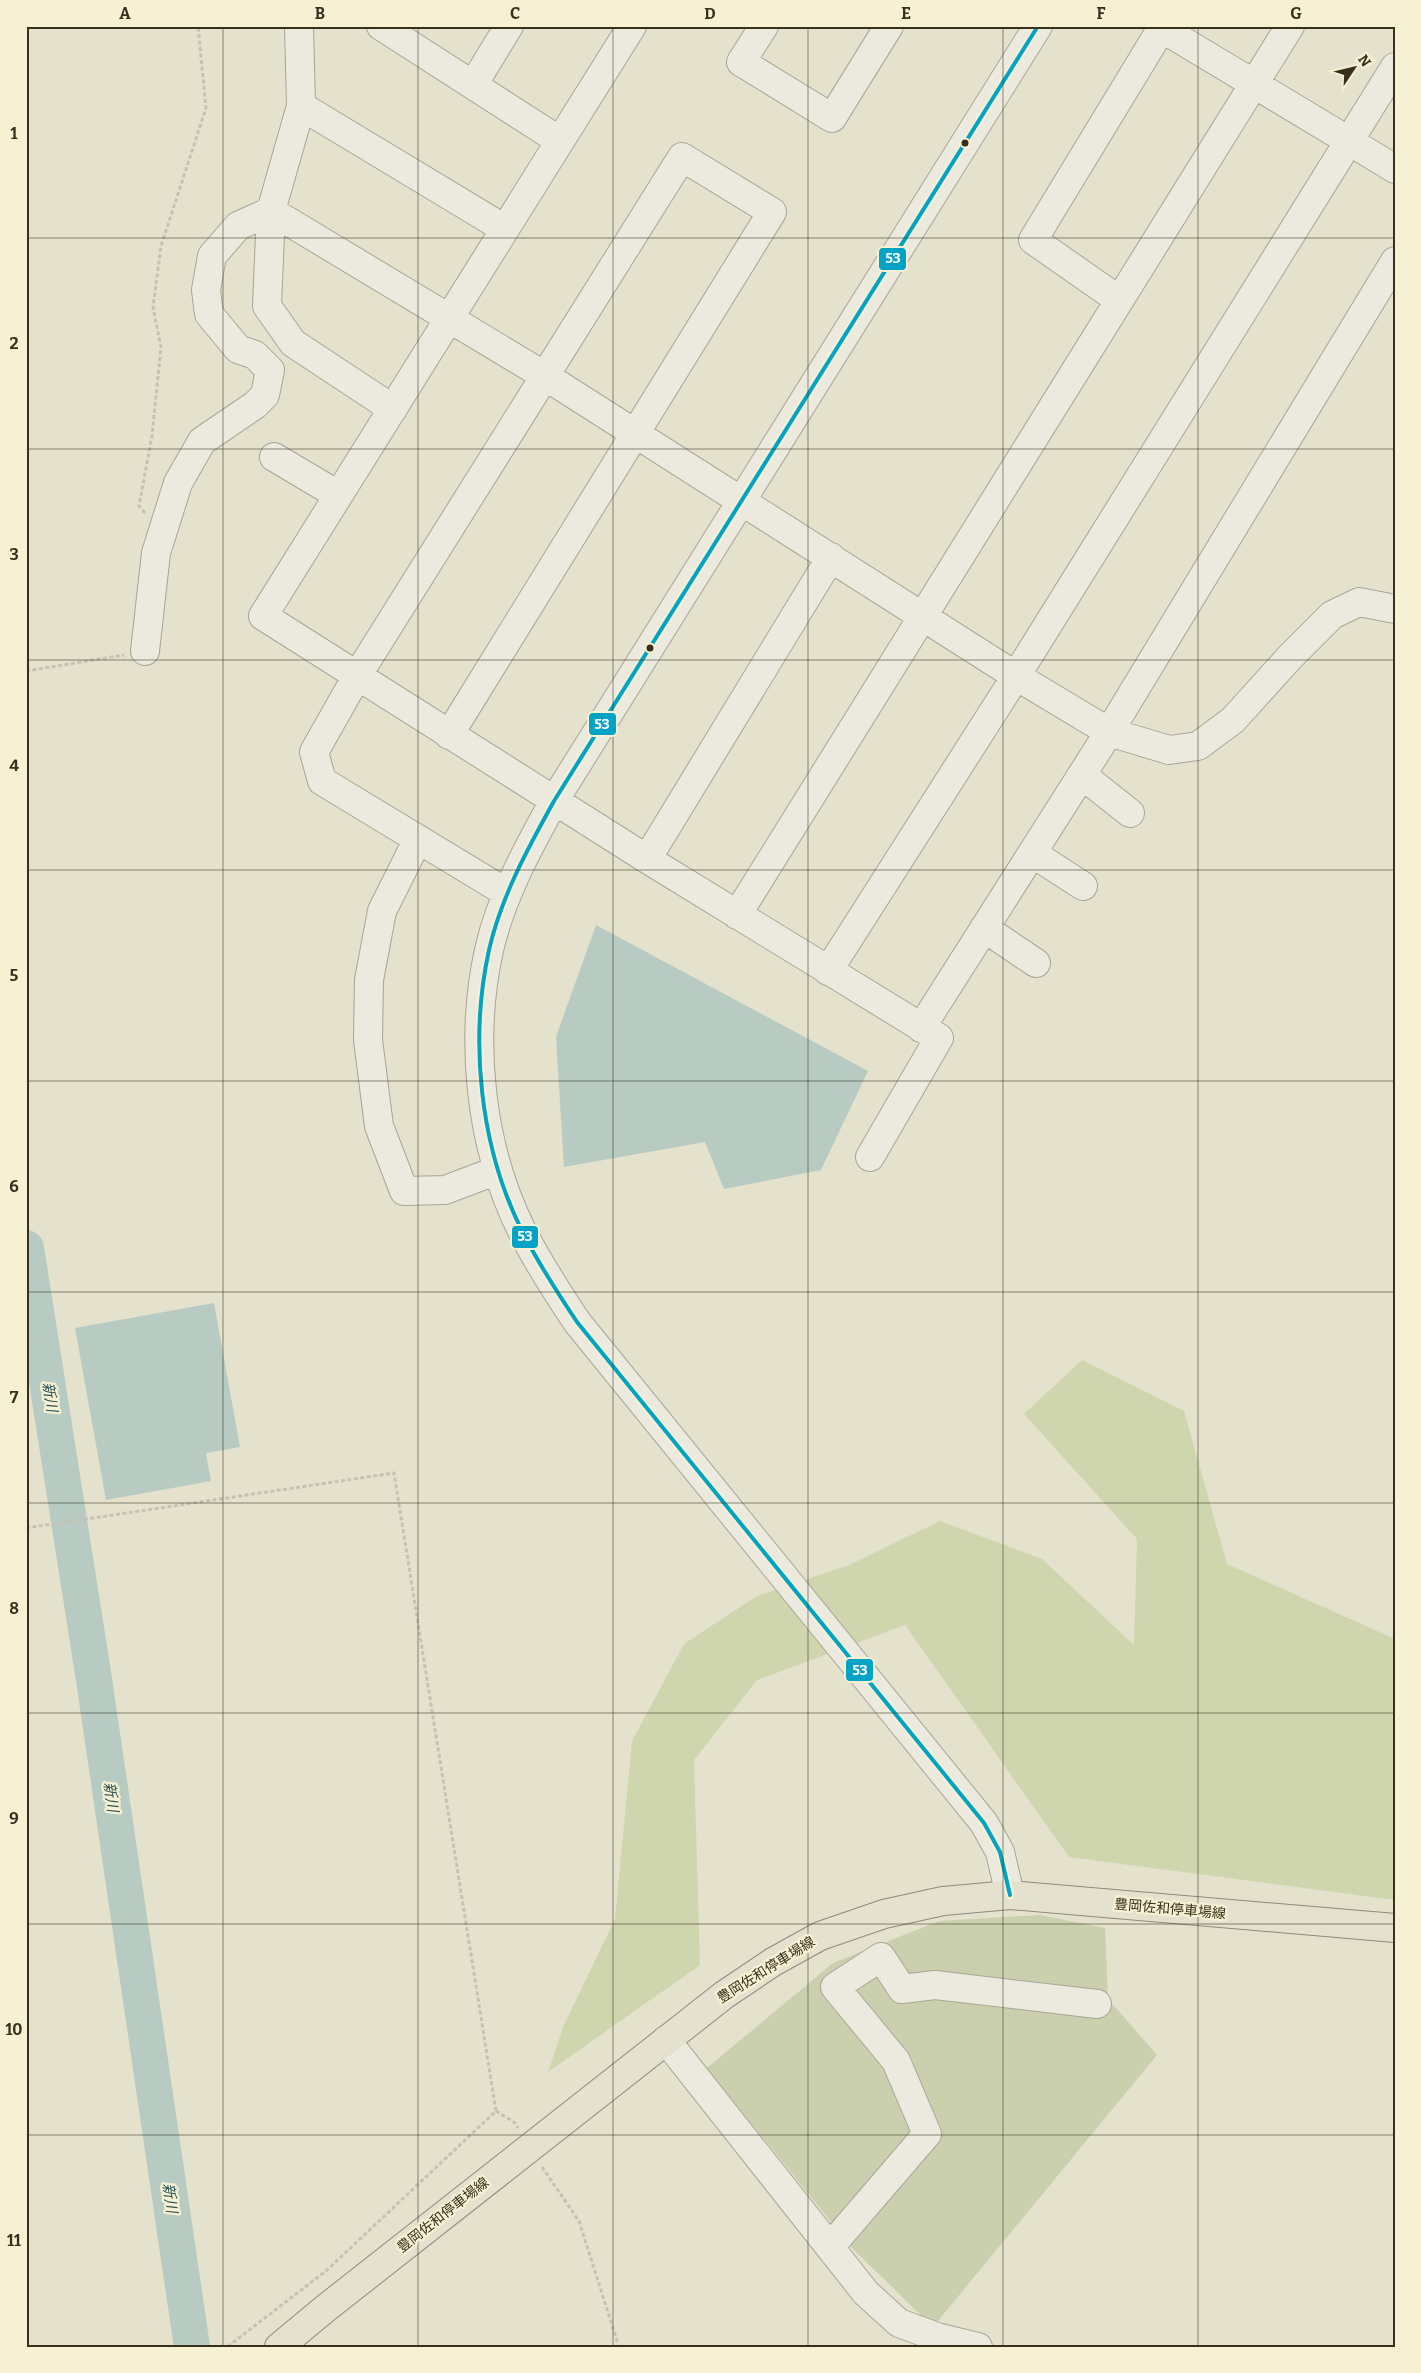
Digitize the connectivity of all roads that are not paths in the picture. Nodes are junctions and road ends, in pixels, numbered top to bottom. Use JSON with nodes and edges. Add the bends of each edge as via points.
{"nodes":[{"id":1,"x":299,"y":26,"type":"edge"},
{"id":2,"x":381,"y":26,"type":"edge"},
{"id":3,"x":509,"y":26,"type":"edge"},
{"id":4,"x":632,"y":26,"type":"edge"},
{"id":5,"x":764,"y":26,"type":"edge"},
{"id":6,"x":890,"y":26,"type":"edge"},
{"id":7,"x":1038,"y":26,"type":"edge"},
{"id":8,"x":1290,"y":26,"type":"edge"},
{"id":9,"x":1161,"y":27,"type":"edge"},
{"id":10,"x":1395,"y":67,"type":"edge"},
{"id":11,"x":1253,"y":83,"type":"junction"},
{"id":12,"x":473,"y":85,"type":"junction"},
{"id":13,"x":301,"y":106,"type":"junction"},
{"id":14,"x":560,"y":141,"type":"junction"},
{"id":15,"x":1349,"y":141,"type":"junction"},
{"id":16,"x":1395,"y":169,"type":"edge"},
{"id":17,"x":271,"y":210,"type":"junction"},
{"id":18,"x":505,"y":229,"type":"junction"},
{"id":19,"x":1395,"y":260,"type":"edge"},
{"id":20,"x":1118,"y":300,"type":"junction"},
{"id":21,"x":449,"y":318,"type":"junction"},
{"id":22,"x":545,"y":376,"type":"junction"},
{"id":23,"x":393,"y":408,"type":"junction"},
{"id":24,"x":635,"y":433,"type":"junction"},
{"id":25,"x":274,"y":457,"type":"dead end"},
{"id":26,"x":338,"y":495,"type":"junction"},
{"id":27,"x":742,"y":501,"type":"junction"},
{"id":28,"x":831,"y":557,"type":"junction"},
{"id":29,"x":1395,"y":610,"type":"edge"},
{"id":30,"x":922,"y":616,"type":"junction"},
{"id":31,"x":145,"y":651,"type":"road end"},
{"id":32,"x":357,"y":676,"type":"junction"},
{"id":33,"x":1016,"y":676,"type":"junction"},
{"id":34,"x":1109,"y":732,"type":"junction"},
{"id":35,"x":449,"y":735,"type":"junction"},
{"id":36,"x":1082,"y":775,"type":"junction"},
{"id":37,"x":554,"y":801,"type":"junction"},
{"id":38,"x":1130,"y":813,"type":"dead end"},
{"id":39,"x":418,"y":839,"type":"junction"},
{"id":40,"x":1032,"y":852,"type":"junction"},
{"id":41,"x":647,"y":859,"type":"junction"},
{"id":42,"x":1083,"y":886,"type":"dead end"},
{"id":43,"x":507,"y":893,"type":"junction"},
{"id":44,"x":737,"y":915,"type":"junction"},
{"id":45,"x":984,"y":928,"type":"junction"},
{"id":46,"x":1036,"y":963,"type":"dead end"},
{"id":47,"x":828,"y":971,"type":"junction"},
{"id":48,"x":921,"y":1028,"type":"junction"},
{"id":49,"x":870,"y":1157,"type":"dead end"},
{"id":50,"x":498,"y":1170,"type":"junction"},
{"id":51,"x":1010,"y":1895,"type":"junction"},
{"id":52,"x":1395,"y":1928,"type":"edge"},
{"id":53,"x":1097,"y":2004,"type":"dead end"},
{"id":54,"x":666,"y":2040,"type":"junction"},
{"id":55,"x":830,"y":2247,"type":"junction"},
{"id":56,"x":279,"y":2347,"type":"edge"},
{"id":57,"x":978,"y":2347,"type":"edge"}],
"edges":[{"from":1,"to":13,"type":"street"},
{"from":2,"to":12,"type":"street"},
{"from":3,"to":12,"type":"street"},
{"from":4,"to":14,"type":"street"},
{"from":5,"to":6,"type":"street","via":[[742,62],[832,118]]},
{"from":7,"to":27,"type":"street"},
{"from":8,"to":11,"type":"street"},
{"from":9,"to":11,"type":"street"},
{"from":9,"to":20,"type":"street","via":[[1033,240]]},
{"from":10,"to":15,"type":"street"},
{"from":11,"to":15,"type":"street"},
{"from":11,"to":20,"type":"street"},
{"from":12,"to":14,"type":"street"},
{"from":13,"to":17,"type":"street"},
{"from":13,"to":18,"type":"street"},
{"from":14,"to":18,"type":"street"},
{"from":15,"to":16,"type":"street"},
{"from":15,"to":33,"type":"street"},
{"from":17,"to":21,"type":"street"},
{"from":17,"to":23,"type":"street","via":[[267,306],[293,343]]},
{"from":17,"to":31,"type":"street","via":[[238,226],[212,256],[206,290],[209,314],[238,348],[255,355],[270,370],[265,395],[202,441],[178,483],[156,553]]},
{"from":18,"to":21,"type":"street"},
{"from":19,"to":34,"type":"street"},
{"from":20,"to":30,"type":"street"},
{"from":21,"to":22,"type":"street"},
{"from":21,"to":23,"type":"street"},
{"from":22,"to":24,"type":"street"},
{"from":22,"to":24,"type":"street","via":[[682,157],[772,212]]},
{"from":22,"to":32,"type":"street"},
{"from":23,"to":26,"type":"street"},
{"from":24,"to":27,"type":"street"},
{"from":24,"to":35,"type":"street"},
{"from":25,"to":26,"type":"street"},
{"from":26,"to":32,"type":"street","via":[[263,616]]},
{"from":27,"to":28,"type":"street"},
{"from":27,"to":37,"type":"street"},
{"from":28,"to":30,"type":"street"},
{"from":28,"to":41,"type":"street"},
{"from":29,"to":34,"type":"street","via":[[1359,602],[1332,615],[1233,720],[1198,746],[1169,750]]},
{"from":30,"to":33,"type":"street"},
{"from":30,"to":44,"type":"street"},
{"from":32,"to":35,"type":"street"},
{"from":32,"to":39,"type":"street","via":[[314,752],[322,781]]},
{"from":33,"to":34,"type":"street"},
{"from":33,"to":47,"type":"street"},
{"from":34,"to":36,"type":"street"},
{"from":35,"to":37,"type":"street"},
{"from":36,"to":38,"type":"street"},
{"from":36,"to":40,"type":"street"},
{"from":37,"to":41,"type":"street"},
{"from":37,"to":43,"type":"street"},
{"from":39,"to":43,"type":"street"},
{"from":39,"to":50,"type":"street","via":[[382,911],[369,980],[368,1040],[379,1126],[404,1191],[445,1190]]},
{"from":40,"to":42,"type":"street"},
{"from":40,"to":45,"type":"street"},
{"from":41,"to":44,"type":"street"},
{"from":43,"to":50,"type":"street","via":[[490,949],[480,1003],[480,1054],[486,1116]]},
{"from":44,"to":47,"type":"street"},
{"from":45,"to":46,"type":"street"},
{"from":45,"to":48,"type":"street"},
{"from":47,"to":48,"type":"street"},
{"from":48,"to":49,"type":"street","via":[[939,1038]]},
{"from":50,"to":51,"type":"street","via":[[521,1230],[577,1322],[984,1823],[1000,1852]]},
{"from":51,"to":52,"type":"main road","name":"豊岡佐和停車場線"},
{"from":51,"to":54,"type":"main road","name":"豊岡佐和停車場線","via":[[943,1901],[884,1914],[820,1936],[724,1995]]},
{"from":53,"to":55,"type":"street","via":[[935,1985],[902,1989],[881,1957],[836,1987],[896,2061],[927,2134]]},
{"from":54,"to":55,"type":"street"},
{"from":54,"to":56,"type":"main road","name":"豊岡佐和停車場線"},
{"from":55,"to":57,"type":"street","via":[[866,2293],[899,2323]]}]}
